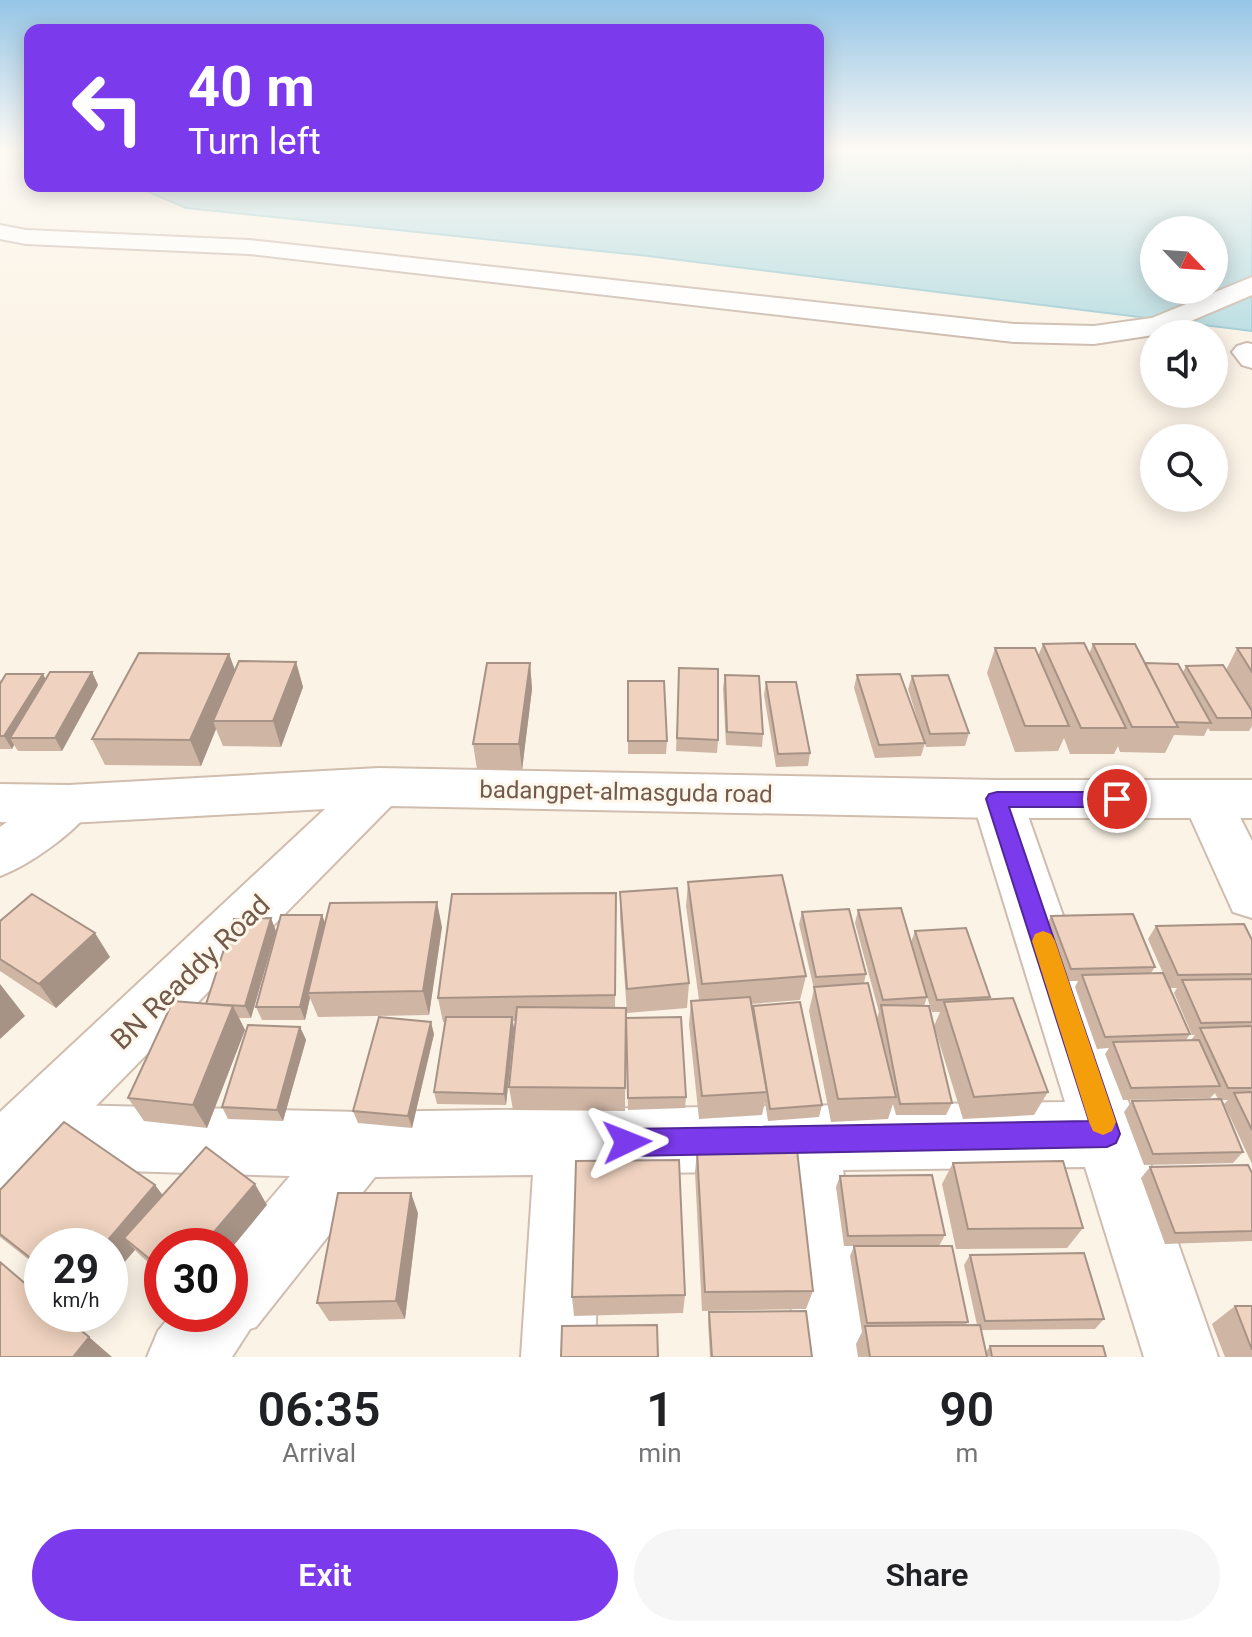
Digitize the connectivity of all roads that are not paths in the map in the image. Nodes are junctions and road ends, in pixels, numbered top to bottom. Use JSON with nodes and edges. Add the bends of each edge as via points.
{"nodes":[{"id":1,"x":0,"y":232,"type":"edge"},
{"id":2,"x":1252,"y":285,"type":"edge"},
{"id":3,"x":379,"y":787,"type":"junction"},
{"id":4,"x":997,"y":799,"type":"junction"},
{"id":5,"x":1229,"y":799,"type":"edge"},
{"id":6,"x":0,"y":803,"type":"edge"},
{"id":7,"x":69,"y":804,"type":"junction"},
{"id":8,"x":0,"y":855,"type":"edge"},
{"id":9,"x":1252,"y":896,"type":"edge"},
{"id":10,"x":1107,"y":1134,"type":"junction"},
{"id":11,"x":805,"y":1137,"type":"junction"},
{"id":12,"x":568,"y":1144,"type":"junction"},
{"id":13,"x":359,"y":1145,"type":"junction"},
{"id":14,"x":12,"y":1146,"type":"edge"},
{"id":15,"x":248,"y":1279,"type":"edge"},
{"id":16,"x":205,"y":1332,"type":"edge"},
{"id":17,"x":184,"y":1357,"type":"edge"},
{"id":18,"x":558,"y":1357,"type":"edge"},
{"id":19,"x":834,"y":1357,"type":"edge"},
{"id":20,"x":1181,"y":1357,"type":"edge"}],
"edges":[{"from":1,"to":2,"type":"street","via":[[249,247],[1014,333],[1094,335],[1158,326]]},
{"from":3,"to":4,"type":"street","name":"badangpet-almasguda road"},
{"from":3,"to":7,"type":"street","name":"badangpet-almasguda road"},
{"from":3,"to":14,"type":"street","name":"BN Readdy Road"},
{"from":4,"to":5,"type":"street","name":"badangpet-almasguda road"},
{"from":4,"to":10,"type":"street"},
{"from":5,"to":9,"type":"street"},
{"from":6,"to":7,"type":"street","name":"badangpet-almasguda road"},
{"from":7,"to":8,"type":"street"},
{"from":10,"to":11,"type":"street"},
{"from":10,"to":20,"type":"street"},
{"from":11,"to":12,"type":"street"},
{"from":11,"to":19,"type":"street"},
{"from":12,"to":13,"type":"street"},
{"from":12,"to":18,"type":"street"},
{"from":13,"to":14,"type":"street"},
{"from":13,"to":15,"type":"street"},
{"from":16,"to":17,"type":"street"}]}
